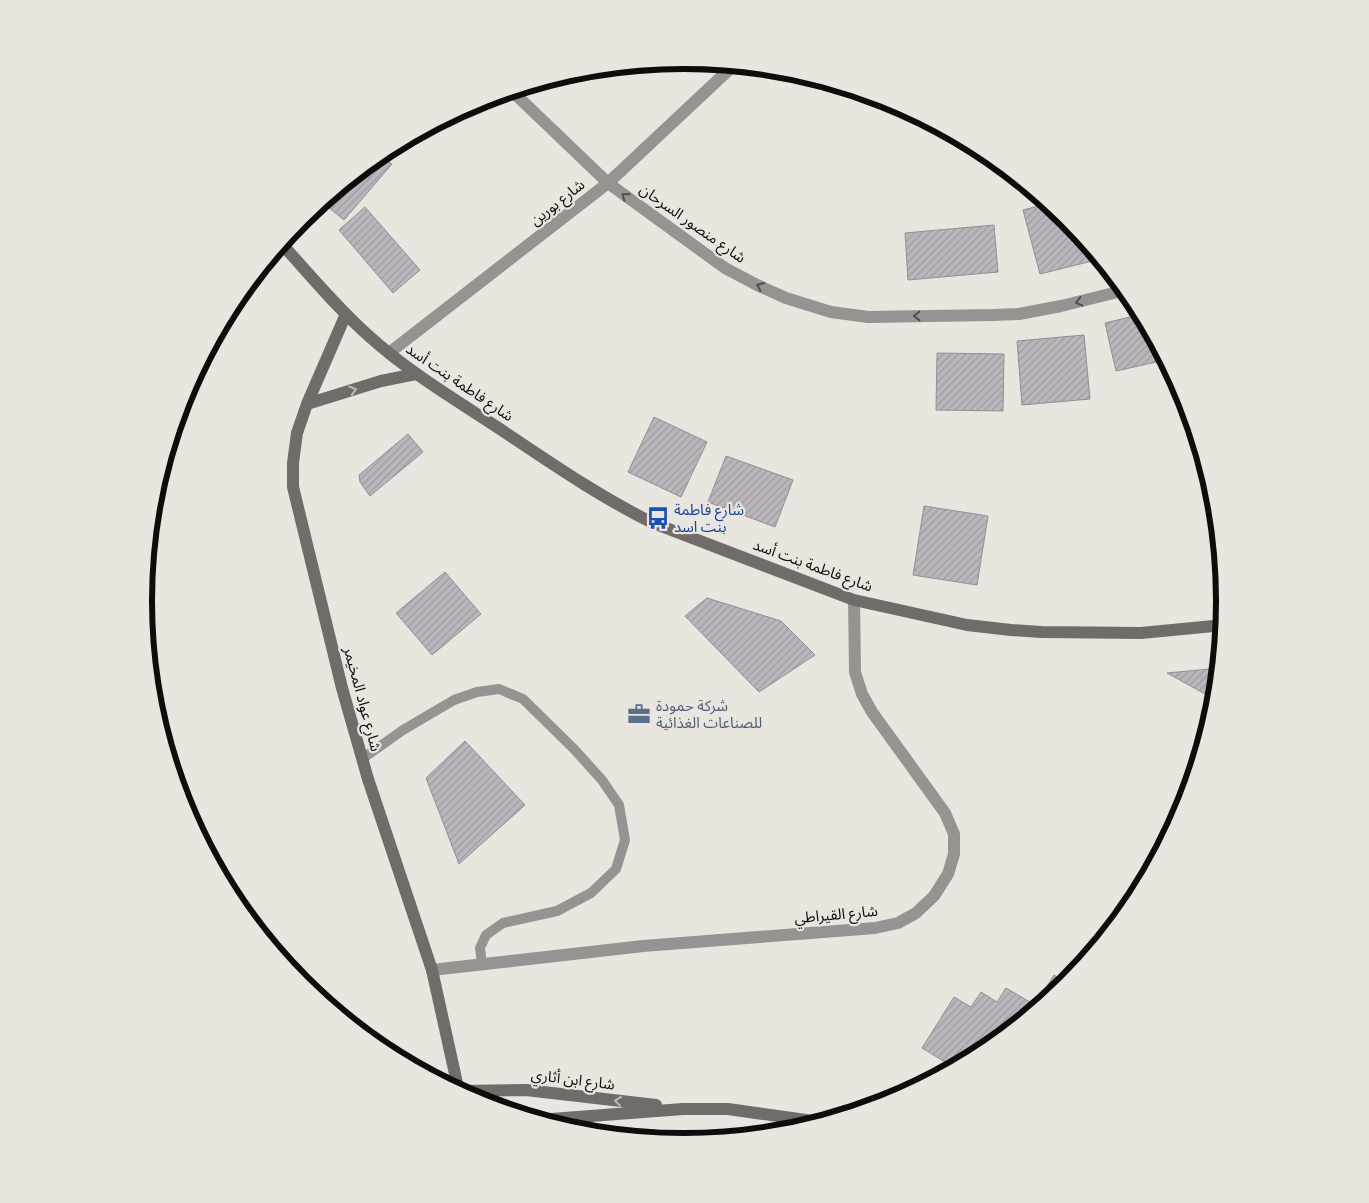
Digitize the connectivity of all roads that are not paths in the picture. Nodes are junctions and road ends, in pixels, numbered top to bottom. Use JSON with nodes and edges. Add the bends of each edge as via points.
{"nodes":[{"id":1,"x":728,"y":71,"type":"edge"},
{"id":2,"x":517,"y":96,"type":"edge"},
{"id":3,"x":608,"y":183,"type":"junction"},
{"id":4,"x":286,"y":248,"type":"edge"},
{"id":5,"x":1117,"y":292,"type":"edge"},
{"id":6,"x":346,"y":314,"type":"junction"},
{"id":7,"x":389,"y":353,"type":"junction"},
{"id":8,"x":416,"y":374,"type":"junction"},
{"id":9,"x":307,"y":404,"type":"junction"},
{"id":10,"x":854,"y":600,"type":"junction"},
{"id":11,"x":1216,"y":626,"type":"edge"},
{"id":12,"x":362,"y":759,"type":"junction"},
{"id":13,"x":482,"y":964,"type":"junction"},
{"id":14,"x":432,"y":970,"type":"junction"},
{"id":15,"x":457,"y":1083,"type":"edge"},
{"id":16,"x":476,"y":1092,"type":"edge"},
{"id":17,"x":684,"y":1109,"type":"junction"},
{"id":18,"x":558,"y":1119,"type":"edge"},
{"id":19,"x":805,"y":1120,"type":"edge"}],
"edges":[{"from":1,"to":3,"type":"street","name":"شارع بورين"},
{"from":2,"to":3,"type":"street","name":"شارع منصور السرحان"},
{"from":5,"to":3,"type":"street","name":"شارع منصور السرحان","one_way":true,"via":[[1019,314],[868,317],[831,312],[786,298],[725,268]]},
{"from":3,"to":7,"type":"street","name":"شارع بورين"},
{"from":4,"to":6,"type":"street","name":"شارع فاطمة بنت أسد"},
{"from":6,"to":7,"type":"street","name":"شارع فاطمة بنت أسد"},
{"from":6,"to":9,"type":"street","name":"شارع عواد المخيمر"},
{"from":7,"to":8,"type":"street","name":"شارع فاطمة بنت أسد"},
{"from":9,"to":8,"type":"street","one_way":true,"via":[[381,381]]},
{"from":8,"to":10,"type":"street","name":"شارع فاطمة بنت أسد","via":[[625,509],[653,523]]},
{"from":9,"to":12,"type":"street","name":"شارع عواد المخيمر","via":[[297,433],[293,487]]},
{"from":10,"to":11,"type":"street","name":"شارع فاطمة بنت أسد","via":[[967,625],[1011,630],[1141,633]]},
{"from":10,"to":13,"type":"street","name":"شارع القيراطي","via":[[855,672],[862,694],[945,813],[954,834],[954,854],[948,874],[934,896],[916,913],[898,923],[875,928],[643,946]]},
{"from":12,"to":13,"type":"lane","via":[[454,700],[499,689],[523,698],[602,780],[619,805],[625,840],[616,869],[591,893],[557,911],[503,923],[486,935],[480,948]]},
{"from":12,"to":14,"type":"street","name":"شارع عواد المخيمر"},
{"from":13,"to":14,"type":"street","name":"شارع القيراطي"},
{"from":14,"to":15,"type":"street","name":"شارع عواد المخيمر"},
{"from":17,"to":16,"type":"street","name":"شارع ابن أثاري","one_way":true,"via":[[526,1090]]},
{"from":17,"to":18,"type":"street","name":"شارع ابن أثاري"},
{"from":17,"to":19,"type":"street","name":"شارع ابن أثاري","via":[[728,1108]]}]}
